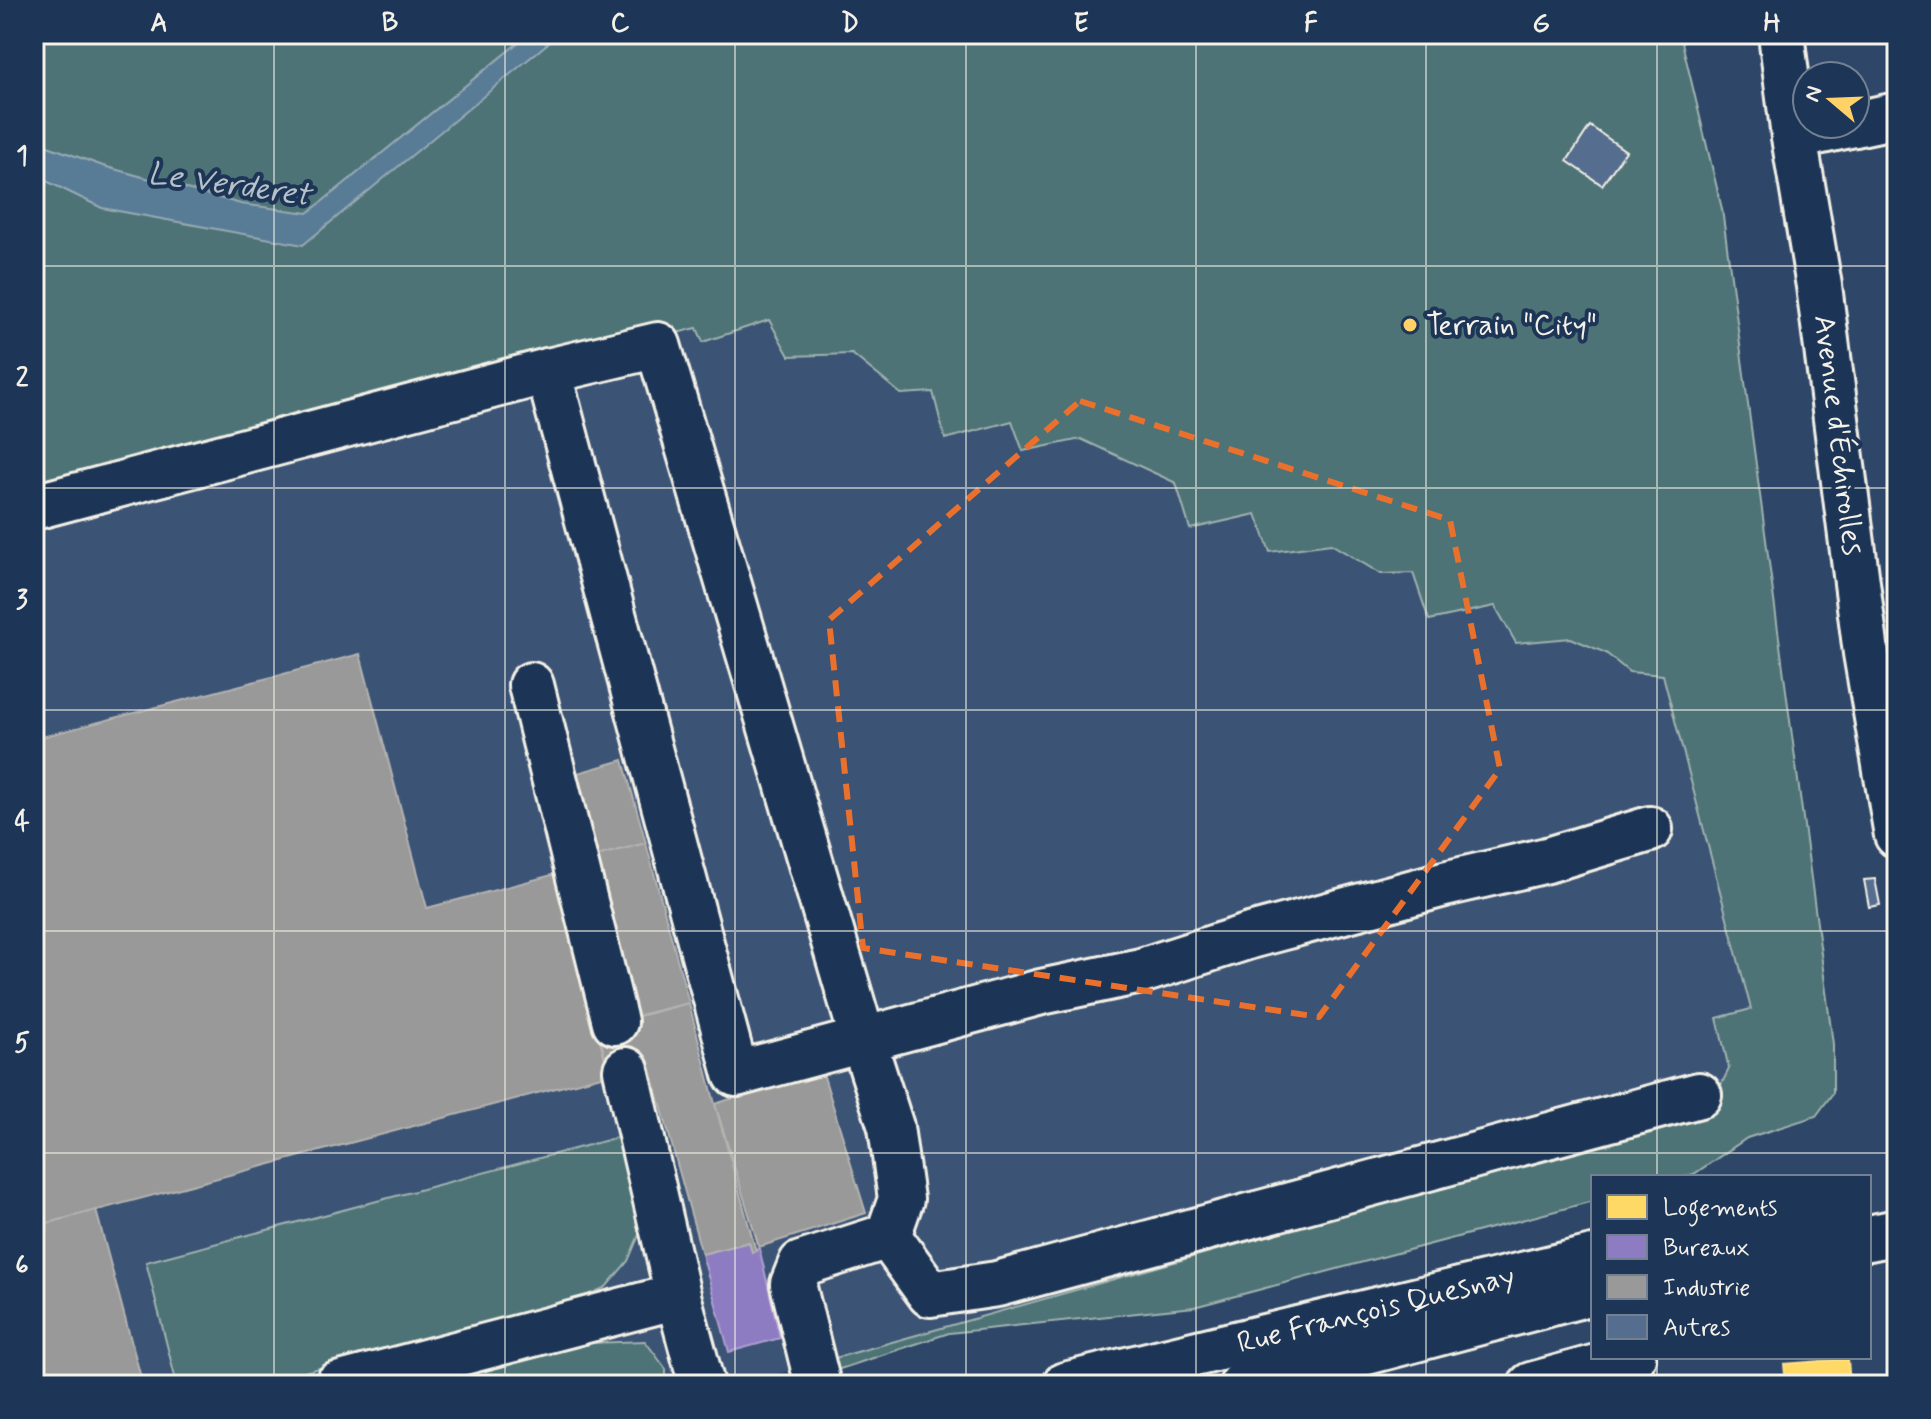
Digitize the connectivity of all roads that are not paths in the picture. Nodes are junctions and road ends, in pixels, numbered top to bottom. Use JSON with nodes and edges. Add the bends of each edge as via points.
{"nodes":[{"id":1,"x":1781,"y":34,"type":"edge"},
{"id":2,"x":1791,"y":113,"type":"edge"},
{"id":3,"x":1897,"y":115,"type":"edge"},
{"id":4,"x":1871,"y":121,"type":"edge"},
{"id":5,"x":1795,"y":140,"type":"edge"},
{"id":6,"x":548,"y":371,"type":"junction"},
{"id":7,"x":34,"y":507,"type":"edge"},
{"id":8,"x":531,"y":685,"type":"dead end"},
{"id":9,"x":1650,"y":829,"type":"dead end"},
{"id":10,"x":1897,"y":835,"type":"edge"},
{"id":11,"x":615,"y":1022,"type":"dead end"},
{"id":12,"x":863,"y":1040,"type":"junction"},
{"id":13,"x":626,"y":1070,"type":"dead end"},
{"id":14,"x":1699,"y":1095,"type":"dead end"},
{"id":15,"x":1871,"y":1220,"type":"edge"},
{"id":16,"x":1897,"y":1220,"type":"edge"},
{"id":17,"x":1897,"y":1232,"type":"edge"},
{"id":18,"x":888,"y":1236,"type":"junction"},
{"id":19,"x":1871,"y":1238,"type":"edge"},
{"id":20,"x":1591,"y":1258,"type":"edge"},
{"id":21,"x":1591,"y":1293,"type":"edge"},
{"id":22,"x":678,"y":1296,"type":"junction"},
{"id":23,"x":1611,"y":1370,"type":"edge"},
{"id":24,"x":337,"y":1385,"type":"edge"},
{"id":25,"x":702,"y":1385,"type":"edge"},
{"id":26,"x":818,"y":1385,"type":"edge"},
{"id":27,"x":1065,"y":1385,"type":"edge"},
{"id":28,"x":1242,"y":1385,"type":"edge"},
{"id":29,"x":1531,"y":1385,"type":"edge"}],
"edges":[{"from":1,"to":2,"type":"street","name":"Avenue d'Échirolles"},
{"from":3,"to":4,"type":"street"},
{"from":5,"to":10,"type":"street","name":"Avenue d'Échirolles","via":[[1819,286],[1866,653]]},
{"from":6,"to":7,"type":"street"},
{"from":6,"to":12,"type":"street","via":[[658,345]]},
{"from":6,"to":12,"type":"street","via":[[736,1074]]},
{"from":8,"to":11,"type":"street"},
{"from":9,"to":12,"type":"street","via":[[1250,936],[1141,971]]},
{"from":12,"to":18,"type":"street","via":[[891,1127],[901,1199]]},
{"from":13,"to":22,"type":"street"},
{"from":14,"to":18,"type":"street","via":[[997,1284],[930,1294]]},
{"from":15,"to":16,"type":"street"},
{"from":17,"to":19,"type":"street"},
{"from":18,"to":26,"type":"street","via":[[801,1264],[793,1284]]},
{"from":20,"to":27,"type":"street","name":"Rue François Quesnay"},
{"from":21,"to":28,"type":"street","name":"Rue François Quesnay"},
{"from":22,"to":24,"type":"street"},
{"from":22,"to":25,"type":"street"},
{"from":23,"to":29,"type":"street"}]}
